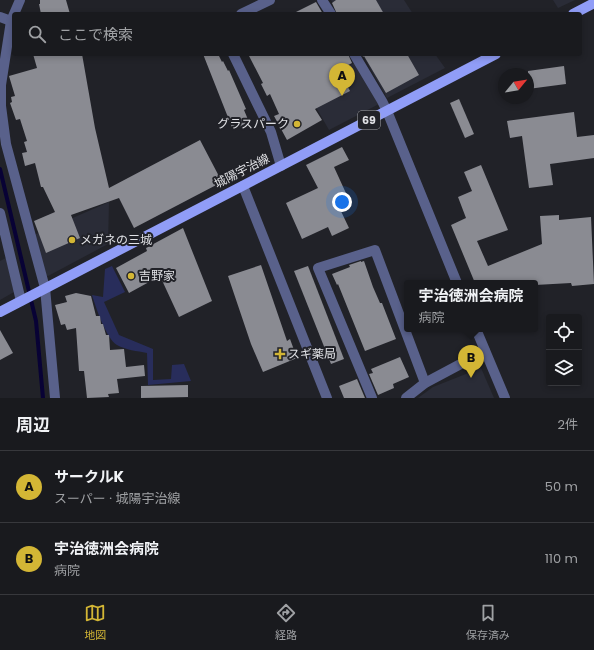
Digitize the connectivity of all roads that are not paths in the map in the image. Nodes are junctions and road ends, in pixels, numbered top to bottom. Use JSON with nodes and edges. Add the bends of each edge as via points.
{"nodes":[{"id":1,"x":20,"y":0,"type":"edge"},
{"id":2,"x":270,"y":0,"type":"edge"},
{"id":3,"x":322,"y":0,"type":"edge"},
{"id":4,"x":594,"y":3,"type":"edge"},
{"id":5,"x":245,"y":12,"type":"edge"},
{"id":6,"x":330,"y":12,"type":"edge"},
{"id":7,"x":577,"y":12,"type":"edge"},
{"id":8,"x":6,"y":19,"type":"edge"},
{"id":9,"x":234,"y":56,"type":"edge"},
{"id":10,"x":355,"y":56,"type":"edge"},
{"id":11,"x":492,"y":56,"type":"edge"},
{"id":12,"x":387,"y":111,"type":"junction"},
{"id":13,"x":281,"y":166,"type":"junction"},
{"id":14,"x":243,"y":186,"type":"junction"},
{"id":15,"x":0,"y":213,"type":"edge"},
{"id":16,"x":456,"y":280,"type":"edge"},
{"id":17,"x":42,"y":290,"type":"junction"},
{"id":18,"x":23,"y":300,"type":"junction"},
{"id":19,"x":0,"y":312,"type":"edge"},
{"id":20,"x":404,"y":327,"type":"edge"},
{"id":21,"x":406,"y":332,"type":"edge"},
{"id":22,"x":477,"y":332,"type":"edge"},
{"id":23,"x":485,"y":351,"type":"junction"},
{"id":24,"x":425,"y":383,"type":"junction"},
{"id":25,"x":55,"y":398,"type":"edge"},
{"id":26,"x":327,"y":398,"type":"edge"},
{"id":27,"x":372,"y":398,"type":"edge"},
{"id":28,"x":406,"y":398,"type":"edge"},
{"id":29,"x":505,"y":398,"type":"edge"}],
"edges":[{"from":1,"to":8,"type":"street"},
{"from":2,"to":5,"type":"street"},
{"from":3,"to":6,"type":"street"},
{"from":4,"to":7,"type":"main road"},
{"from":8,"to":17,"type":"street","via":[[1,85],[6,144]]},
{"from":9,"to":13,"type":"street","via":[[271,132]]},
{"from":10,"to":12,"type":"street"},
{"from":11,"to":12,"type":"main road","name":"城陽宇治線","number":"69"},
{"from":12,"to":13,"type":"main road","name":"城陽宇治線","number":"69"},
{"from":12,"to":16,"type":"street"},
{"from":13,"to":14,"type":"main road","name":"城陽宇治線","number":"69"},
{"from":14,"to":17,"type":"main road","name":"城陽宇治線","number":"69"},
{"from":14,"to":26,"type":"street"},
{"from":15,"to":18,"type":"street"},
{"from":17,"to":18,"type":"main road","name":"城陽宇治線","number":"69"},
{"from":17,"to":25,"type":"street"},
{"from":18,"to":19,"type":"main road","name":"城陽宇治線","number":"69"},
{"from":20,"to":27,"type":"street","via":[[375,250],[318,268]]},
{"from":21,"to":24,"type":"street"},
{"from":22,"to":23,"type":"street"},
{"from":23,"to":24,"type":"street"},
{"from":23,"to":29,"type":"street"},
{"from":24,"to":28,"type":"street"}]}
